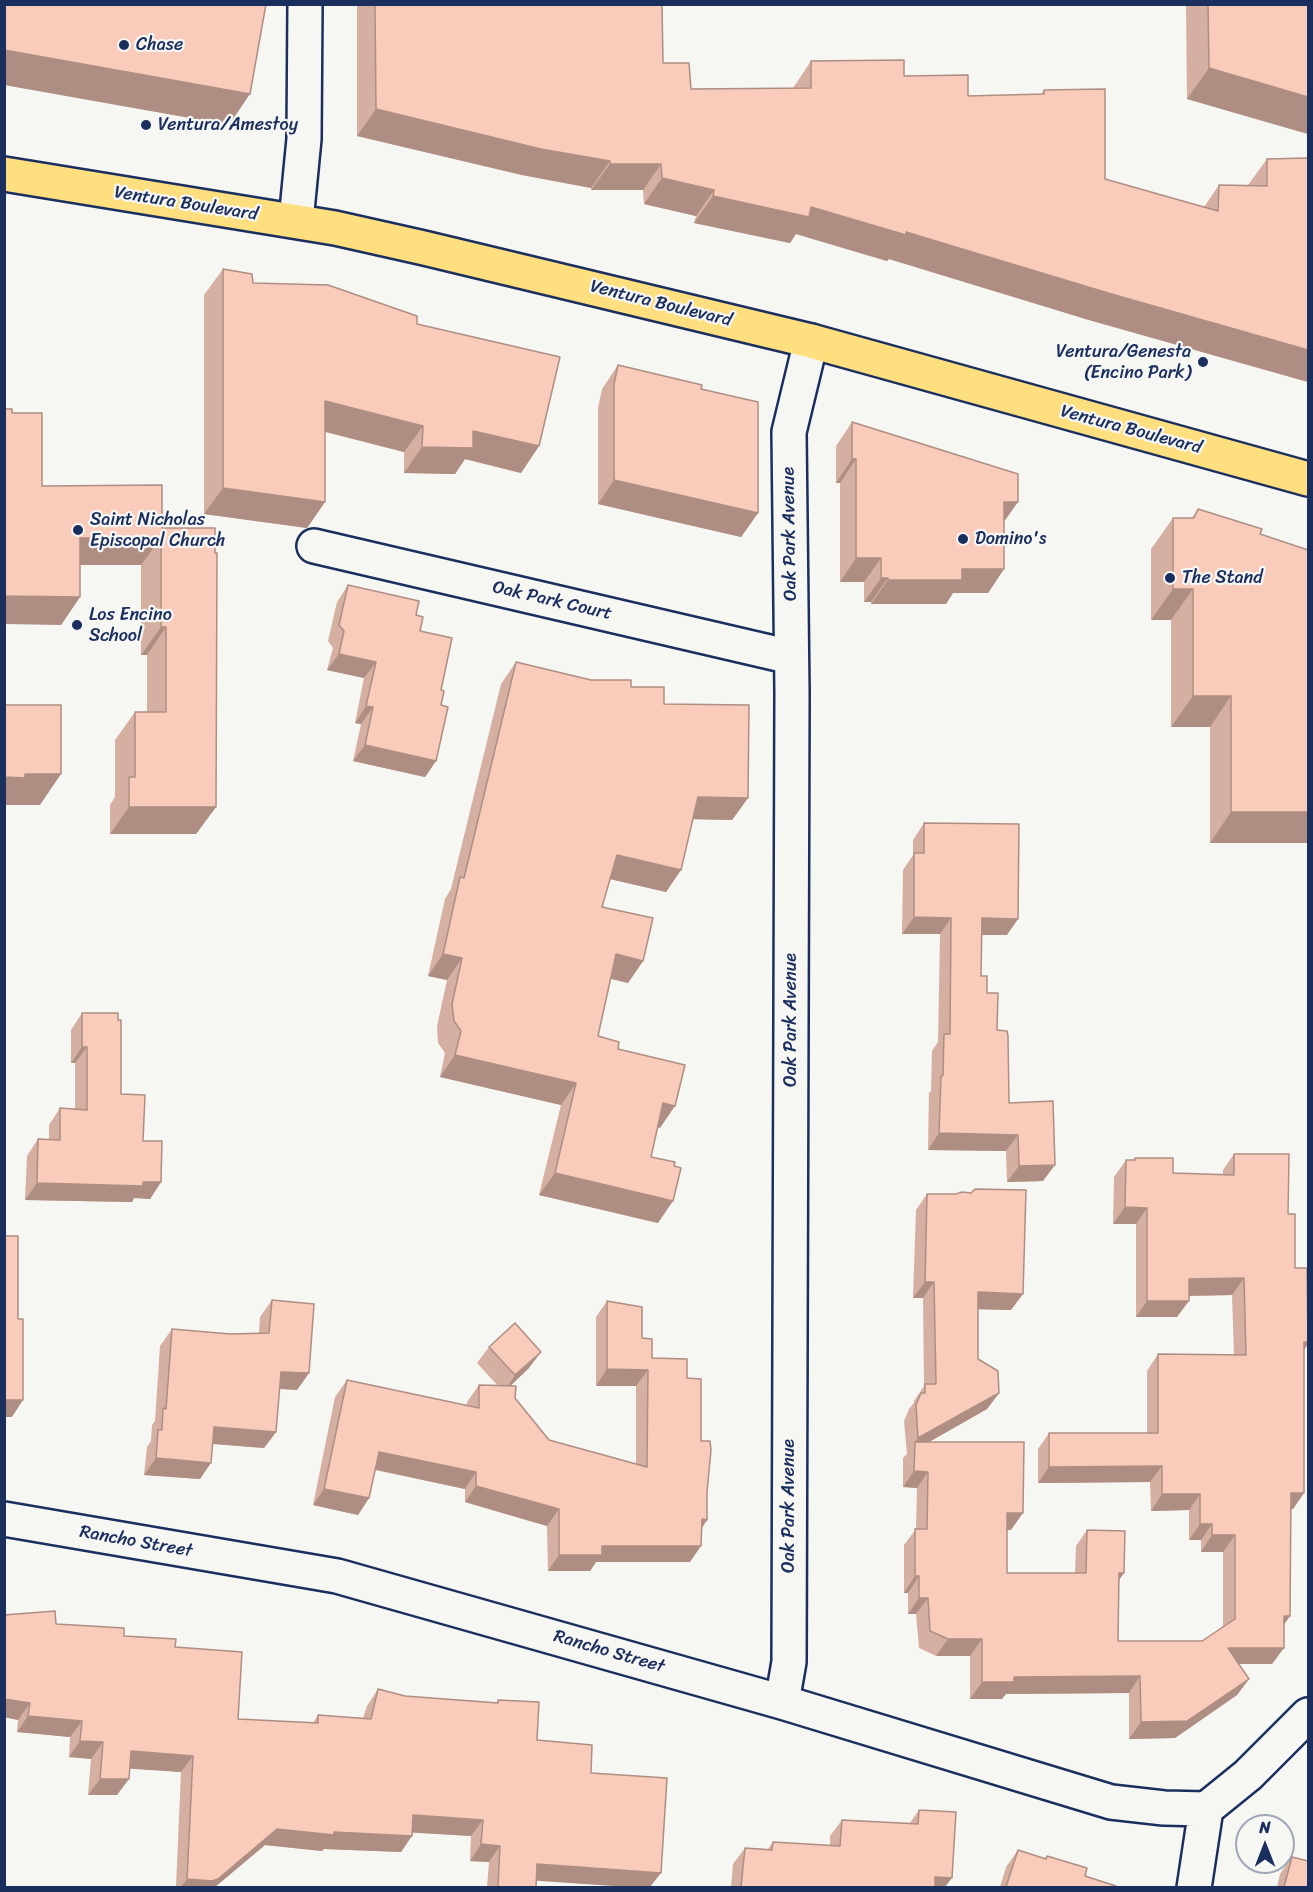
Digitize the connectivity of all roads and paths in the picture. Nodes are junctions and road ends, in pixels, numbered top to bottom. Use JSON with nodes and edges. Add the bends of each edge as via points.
{"nodes":[{"id":1,"x":304,"y":4,"type":"edge"},
{"id":2,"x":4,"y":174,"type":"edge"},
{"id":3,"x":296,"y":221,"type":"junction"},
{"id":4,"x":811,"y":341,"type":"junction"},
{"id":5,"x":1308,"y":479,"type":"edge"},
{"id":6,"x":314,"y":546,"type":"dead end"},
{"id":7,"x":791,"y":657,"type":"junction"},
{"id":8,"x":4,"y":1519,"type":"edge"},
{"id":9,"x":782,"y":1702,"type":"junction"},
{"id":10,"x":1308,"y":1715,"type":"edge"},
{"id":11,"x":1206,"y":1809,"type":"junction"},
{"id":12,"x":1194,"y":1887,"type":"edge"}],
"edges":[{"from":1,"to":3,"type":"street","via":[[304,139]]},
{"from":2,"to":3,"type":"main road","name":"Ventura Boulevard"},
{"from":3,"to":4,"type":"main road","name":"Ventura Boulevard"},
{"from":4,"to":5,"type":"main road","name":"Ventura Boulevard"},
{"from":4,"to":7,"type":"street","name":"Oak Park Avenue","via":[[789,432]]},
{"from":6,"to":7,"type":"street","name":"Oak Park Court"},
{"from":7,"to":9,"type":"street","name":"Oak Park Avenue","via":[[789,1662]]},
{"from":8,"to":9,"type":"street","name":"Rancho Street","via":[[337,1576]]},
{"from":9,"to":11,"type":"street","name":"Rancho Street","via":[[1111,1802]]},
{"from":10,"to":11,"type":"street","via":[[1248,1776]]},
{"from":11,"to":12,"type":"street"}]}
